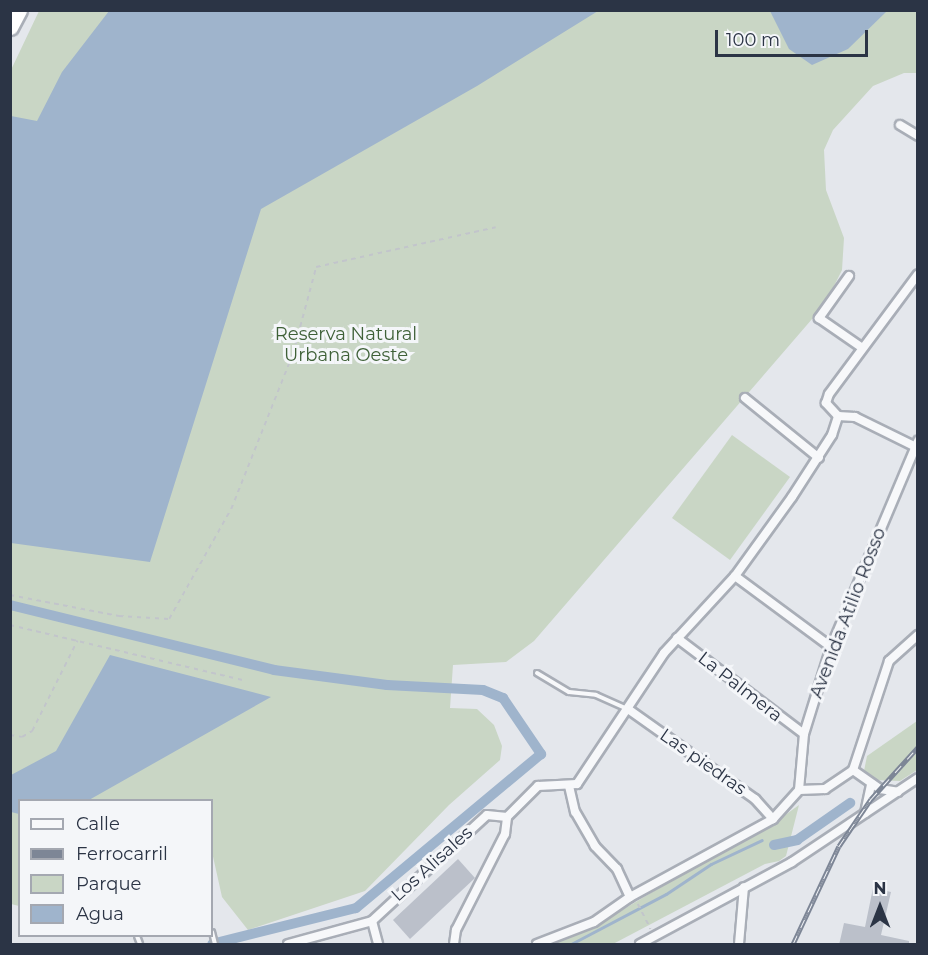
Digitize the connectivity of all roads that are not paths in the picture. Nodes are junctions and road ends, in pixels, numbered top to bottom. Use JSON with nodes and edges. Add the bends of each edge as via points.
{"nodes":[{"id":1,"x":19,"y":10,"type":"edge"},
{"id":2,"x":10,"y":27,"type":"edge"},
{"id":3,"x":900,"y":125,"type":"dead end"},
{"id":4,"x":918,"y":136,"type":"edge"},
{"id":5,"x":918,"y":274,"type":"edge"},
{"id":6,"x":849,"y":276,"type":"dead end"},
{"id":7,"x":861,"y":347,"type":"junction"},
{"id":8,"x":746,"y":398,"type":"dead end"},
{"id":9,"x":838,"y":416,"type":"junction"},
{"id":10,"x":916,"y":444,"type":"edge"},
{"id":11,"x":819,"y":458,"type":"junction"},
{"id":12,"x":735,"y":576,"type":"junction"},
{"id":13,"x":918,"y":635,"type":"edge"},
{"id":14,"x":677,"y":638,"type":"junction"},
{"id":15,"x":831,"y":647,"type":"junction"},
{"id":16,"x":537,"y":673,"type":"dead end"},
{"id":17,"x":628,"y":709,"type":"junction"},
{"id":18,"x":804,"y":734,"type":"junction"},
{"id":19,"x":853,"y":770,"type":"junction"},
{"id":20,"x":918,"y":777,"type":"edge"},
{"id":21,"x":871,"y":784,"type":"junction"},
{"id":22,"x":569,"y":787,"type":"junction"},
{"id":23,"x":799,"y":790,"type":"junction"},
{"id":24,"x":898,"y":792,"type":"junction"},
{"id":25,"x":865,"y":813,"type":"junction"},
{"id":26,"x":507,"y":817,"type":"junction"},
{"id":27,"x":773,"y":819,"type":"junction"},
{"id":28,"x":744,"y":887,"type":"junction"},
{"id":29,"x":630,"y":897,"type":"junction"},
{"id":30,"x":372,"y":921,"type":"junction"},
{"id":31,"x":654,"y":941,"type":"edge"},
{"id":32,"x":288,"y":945,"type":"edge"},
{"id":33,"x":378,"y":945,"type":"edge"},
{"id":34,"x":454,"y":945,"type":"edge"},
{"id":35,"x":537,"y":945,"type":"edge"},
{"id":36,"x":640,"y":945,"type":"edge"},
{"id":37,"x":738,"y":945,"type":"edge"}],
"edges":[{"from":1,"to":2,"type":"highway"},
{"from":3,"to":4,"type":"street"},
{"from":5,"to":7,"type":"street"},
{"from":6,"to":7,"type":"street","via":[[819,318]]},
{"from":7,"to":9,"type":"street","via":[[826,399]]},
{"from":8,"to":11,"type":"street"},
{"from":9,"to":10,"type":"street","via":[[855,417]]},
{"from":9,"to":11,"type":"street"},
{"from":10,"to":15,"type":"street","name":"Avenida Atilio Rosso"},
{"from":11,"to":12,"type":"street"},
{"from":12,"to":14,"type":"street"},
{"from":12,"to":15,"type":"street"},
{"from":13,"to":19,"type":"street","via":[[889,661]]},
{"from":14,"to":17,"type":"street"},
{"from":14,"to":18,"type":"street","name":"La Palmera"},
{"from":15,"to":18,"type":"street","name":"Avenida Atilio Rosso"},
{"from":16,"to":17,"type":"lane","via":[[569,692],[596,694]]},
{"from":17,"to":22,"type":"street","via":[[577,784]]},
{"from":17,"to":27,"type":"street","name":"Las piedras","via":[[755,799]]},
{"from":18,"to":23,"type":"street","name":"Avenida Atilio Rosso"},
{"from":19,"to":21,"type":"street"},
{"from":19,"to":23,"type":"street","via":[[825,789]]},
{"from":20,"to":24,"type":"street"},
{"from":21,"to":24,"type":"street"},
{"from":21,"to":25,"type":"street"},
{"from":22,"to":26,"type":"street","via":[[538,786]]},
{"from":22,"to":29,"type":"street","via":[[575,812],[595,846],[617,869]]},
{"from":23,"to":27,"type":"street"},
{"from":24,"to":25,"type":"street"},
{"from":25,"to":28,"type":"street","via":[[799,858]]},
{"from":26,"to":30,"type":"street","name":"Los Alisales","via":[[492,813],[479,821]]},
{"from":26,"to":34,"type":"street","via":[[505,834],[456,930]]},
{"from":27,"to":29,"type":"street"},
{"from":28,"to":31,"type":"street"},
{"from":28,"to":37,"type":"street"},
{"from":29,"to":35,"type":"street","via":[[594,922]]},
{"from":30,"to":32,"type":"street","name":"Los Alisales"},
{"from":30,"to":33,"type":"street"},
{"from":31,"to":36,"type":"street"}]}
